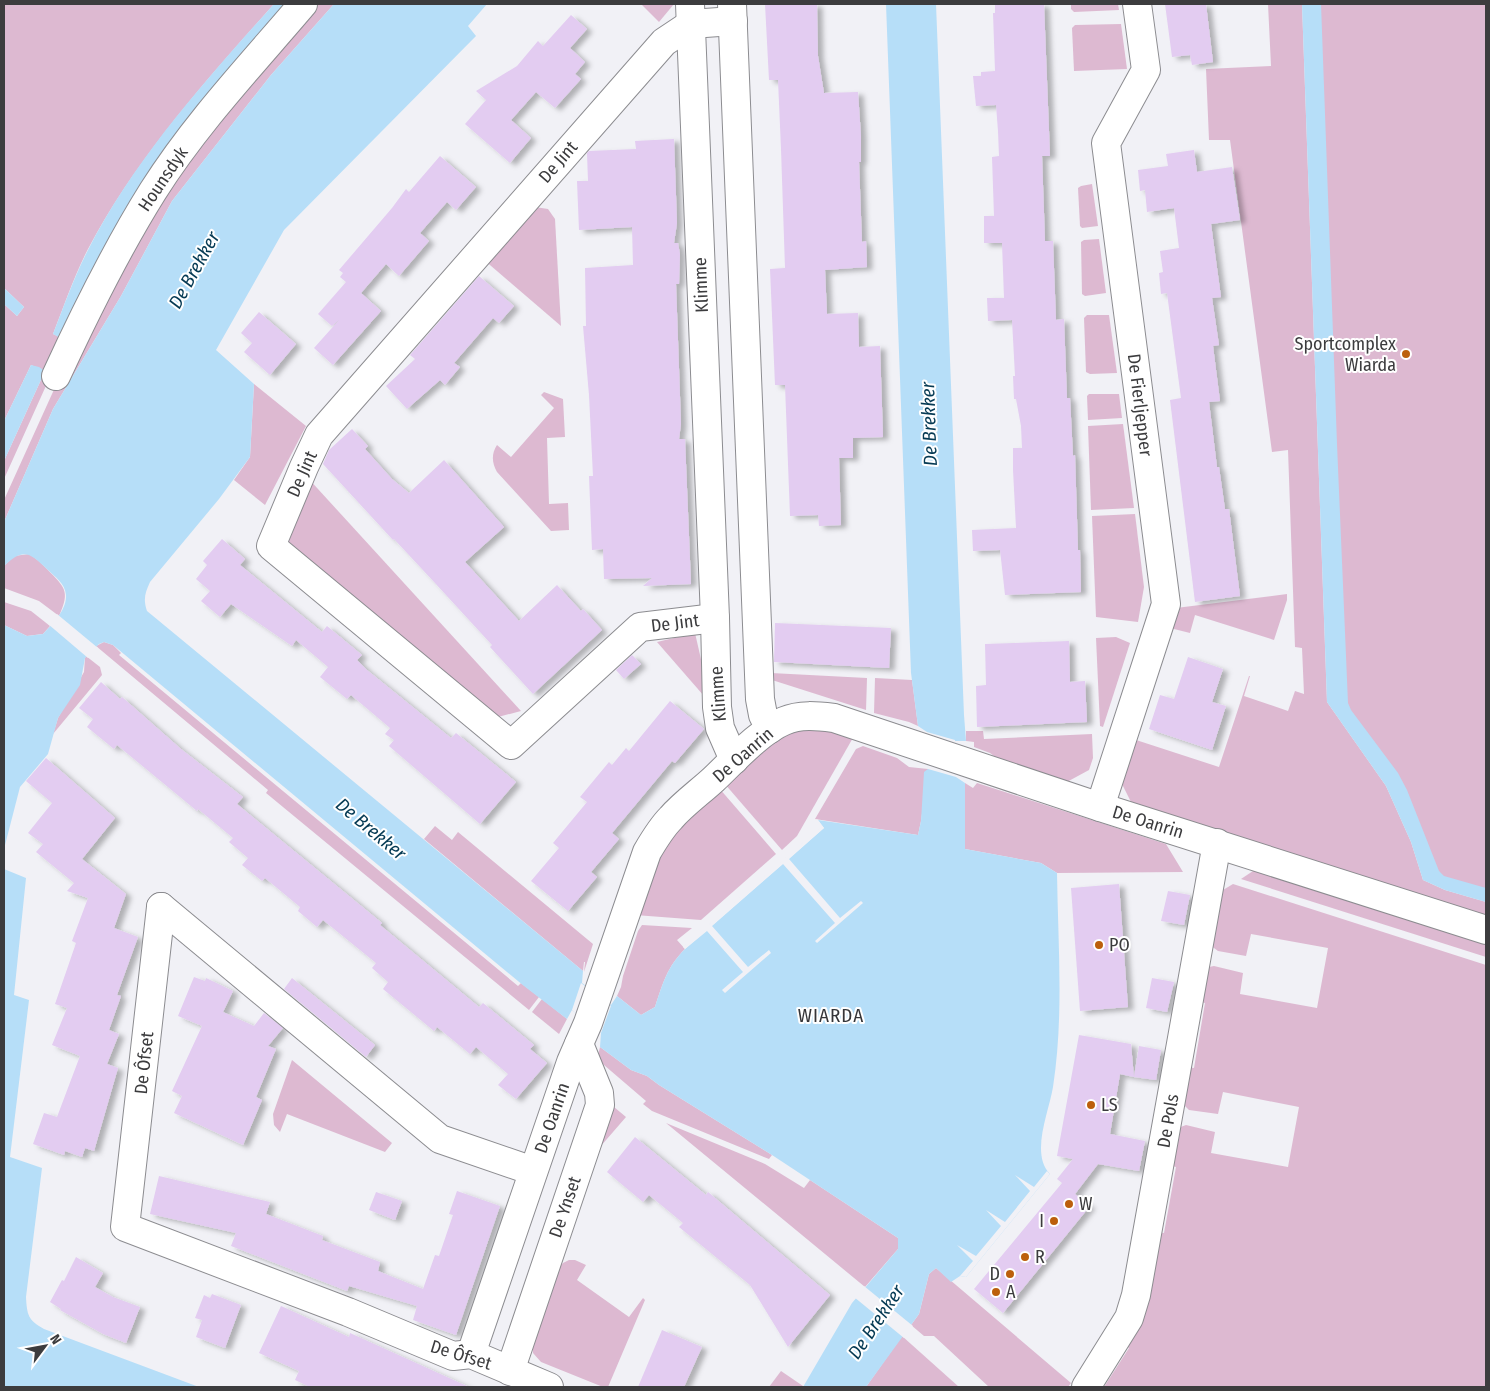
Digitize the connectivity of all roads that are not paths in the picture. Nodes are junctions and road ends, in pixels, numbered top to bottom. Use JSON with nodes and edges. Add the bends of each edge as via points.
{"nodes":[{"id":1,"x":304,"y":4,"type":"edge"},
{"id":2,"x":1138,"y":4,"type":"edge"},
{"id":3,"x":733,"y":12,"type":"edge"},
{"id":4,"x":690,"y":14,"type":"edge"},
{"id":5,"x":56,"y":376,"type":"dead end"},
{"id":6,"x":754,"y":564,"type":"junction"},
{"id":7,"x":712,"y":566,"type":"junction"},
{"id":8,"x":715,"y":618,"type":"junction"},
{"id":9,"x":770,"y":729,"type":"junction"},
{"id":10,"x":734,"y":760,"type":"junction"},
{"id":11,"x":1100,"y":807,"type":"junction"},
{"id":12,"x":1217,"y":843,"type":"junction"},
{"id":13,"x":1486,"y":930,"type":"edge"},
{"id":14,"x":580,"y":1041,"type":"junction"},
{"id":15,"x":533,"y":1171,"type":"junction"},
{"id":16,"x":471,"y":1354,"type":"junction"},
{"id":17,"x":510,"y":1371,"type":"junction"},
{"id":18,"x":549,"y":1387,"type":"edge"},
{"id":19,"x":1086,"y":1387,"type":"edge"}],
"edges":[{"from":1,"to":5,"type":"street","name":"Hounsdyk","via":[[185,144],[154,190],[119,248]]},
{"from":2,"to":11,"type":"street","name":"De Fierljepper","via":[[1146,70],[1106,143],[1166,604]]},
{"from":3,"to":4,"type":"street"},
{"from":3,"to":6,"type":"street"},
{"from":4,"to":7,"type":"street","name":"Klimme"},
{"from":4,"to":8,"type":"street","name":"De Jint","via":[[320,435],[271,546],[511,745],[640,627]]},
{"from":6,"to":7,"type":"street"},
{"from":6,"to":9,"type":"street","via":[[760,699]]},
{"from":7,"to":8,"type":"street","name":"Klimme"},
{"from":8,"to":10,"type":"street","name":"Klimme","via":[[717,707],[720,728]]},
{"from":9,"to":10,"type":"street","name":"De Oanrin"},
{"from":9,"to":11,"type":"street","name":"De Oanrin","via":[[796,717],[834,718]]},
{"from":10,"to":14,"type":"street","name":"De Oanrin","via":[[672,816],[647,852]]},
{"from":11,"to":12,"type":"street","name":"De Oanrin"},
{"from":12,"to":13,"type":"street","name":"De Oanrin"},
{"from":12,"to":19,"type":"street","name":"De Pols","via":[[1136,1295],[1128,1318]]},
{"from":14,"to":15,"type":"street","name":"De Oanrin"},
{"from":14,"to":17,"type":"street","name":"De Ynset","via":[[599,1093],[600,1105]]},
{"from":15,"to":16,"type":"street","name":"De Oanrin"},
{"from":15,"to":16,"type":"street","name":"De Ôfset","via":[[440,1139],[161,907],[125,1228],[348,1312],[453,1356]]},
{"from":16,"to":17,"type":"street","name":"De Ôfset"},
{"from":17,"to":18,"type":"street","name":"De Ôfset"}]}
